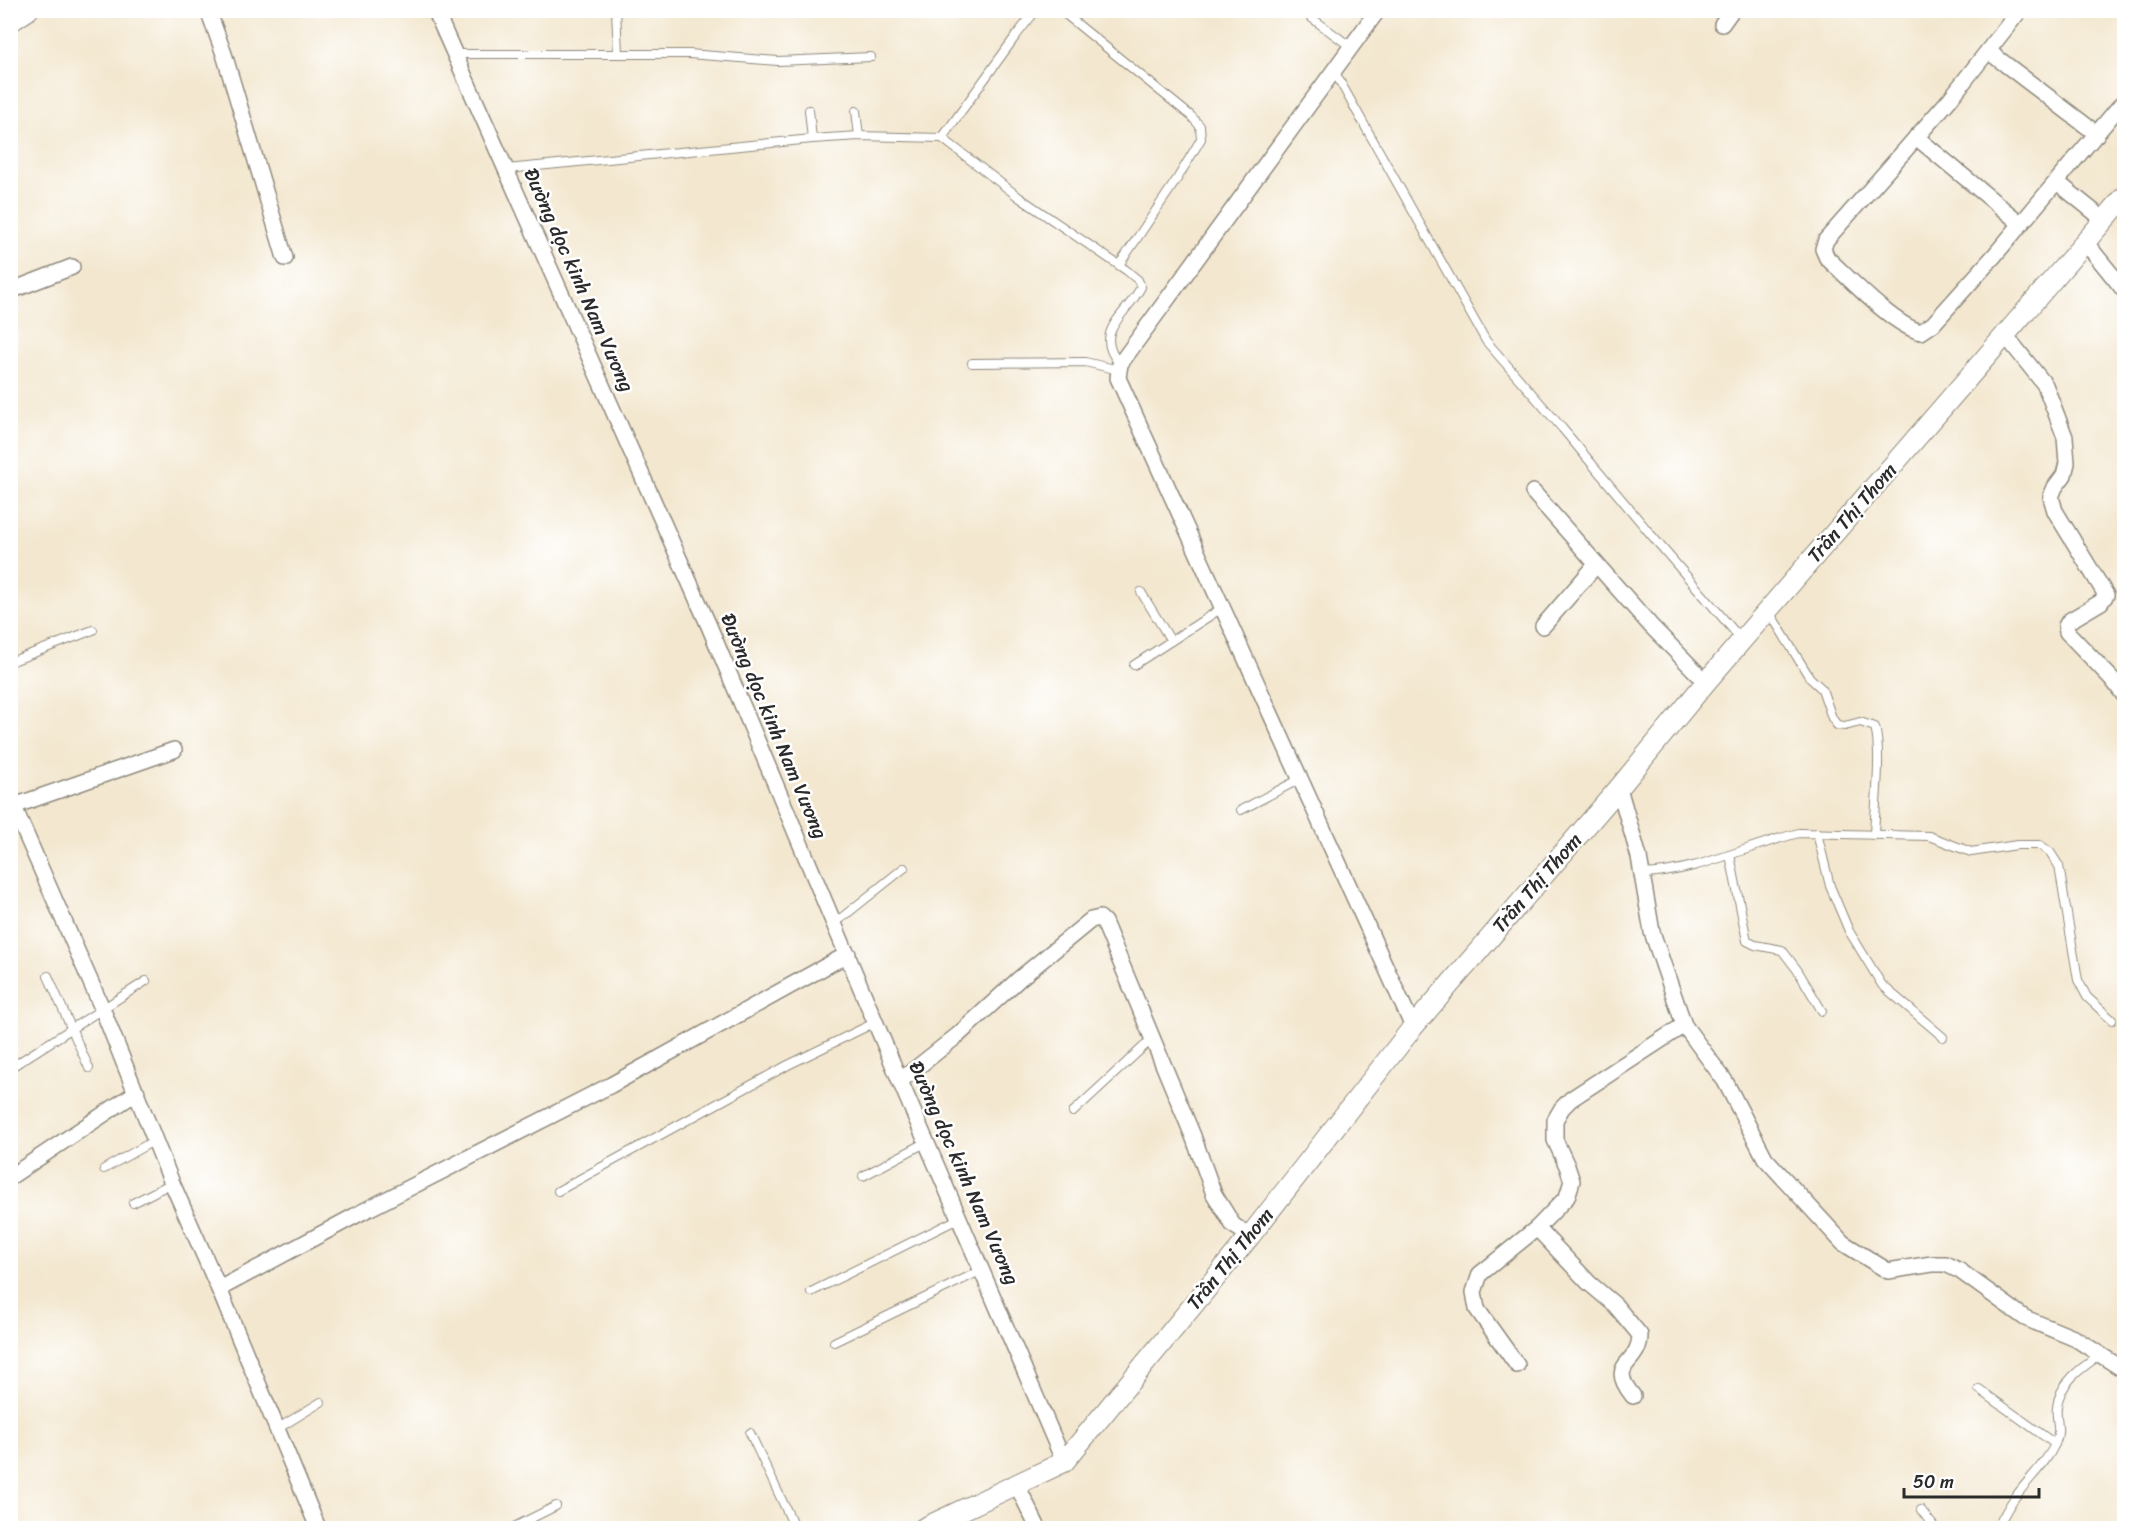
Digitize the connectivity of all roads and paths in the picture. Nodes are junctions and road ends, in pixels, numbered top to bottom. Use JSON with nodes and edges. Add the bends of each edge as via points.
{"nodes":[{"id":1,"x":28,"y":10,"type":"edge"},
{"id":2,"x":208,"y":10,"type":"edge"},
{"id":3,"x":435,"y":10,"type":"edge"},
{"id":4,"x":616,"y":10,"type":"edge"},
{"id":5,"x":1040,"y":10,"type":"edge"},
{"id":6,"x":1056,"y":10,"type":"edge"},
{"id":7,"x":1302,"y":10,"type":"edge"},
{"id":8,"x":1378,"y":10,"type":"edge"},
{"id":9,"x":1732,"y":10,"type":"edge"},
{"id":10,"x":2020,"y":10,"type":"edge"},
{"id":11,"x":10,"y":22,"type":"edge"},
{"id":12,"x":1722,"y":24,"type":"dead end"},
{"id":13,"x":1351,"y":47,"type":"junction"},
{"id":14,"x":1988,"y":51,"type":"junction"},
{"id":15,"x":618,"y":53,"type":"junction"},
{"id":16,"x":454,"y":54,"type":"junction"},
{"id":17,"x":871,"y":57,"type":"dead end"},
{"id":18,"x":1334,"y":71,"type":"junction"},
{"id":19,"x":2124,"y":101,"type":"edge"},
{"id":20,"x":810,"y":110,"type":"dead end"},
{"id":21,"x":856,"y":111,"type":"dead end"},
{"id":22,"x":2097,"y":134,"type":"junction"},
{"id":23,"x":860,"y":136,"type":"junction"},
{"id":24,"x":1916,"y":137,"type":"junction"},
{"id":25,"x":942,"y":138,"type":"junction"},
{"id":26,"x":812,"y":140,"type":"junction"},
{"id":27,"x":507,"y":169,"type":"junction"},
{"id":28,"x":2061,"y":185,"type":"junction"},
{"id":29,"x":2124,"y":197,"type":"edge"},
{"id":30,"x":2101,"y":218,"type":"junction"},
{"id":31,"x":2021,"y":224,"type":"junction"},
{"id":32,"x":2086,"y":243,"type":"junction"},
{"id":33,"x":285,"y":258,"type":"dead end"},
{"id":34,"x":1119,"y":265,"type":"junction"},
{"id":35,"x":72,"y":267,"type":"dead end"},
{"id":36,"x":10,"y":291,"type":"edge"},
{"id":37,"x":2124,"y":291,"type":"edge"},
{"id":38,"x":2006,"y":336,"type":"junction"},
{"id":39,"x":972,"y":363,"type":"dead end"},
{"id":40,"x":1120,"y":367,"type":"junction"},
{"id":41,"x":1533,"y":492,"type":"dead end"},
{"id":42,"x":1596,"y":565,"type":"junction"},
{"id":43,"x":1141,"y":592,"type":"dead end"},
{"id":44,"x":1222,"y":608,"type":"junction"},
{"id":45,"x":1768,"y":610,"type":"junction"},
{"id":46,"x":1543,"y":626,"type":"dead end"},
{"id":47,"x":93,"y":630,"type":"dead end"},
{"id":48,"x":1742,"y":640,"type":"junction"},
{"id":49,"x":1171,"y":641,"type":"junction"},
{"id":50,"x":10,"y":662,"type":"edge"},
{"id":51,"x":1134,"y":665,"type":"dead end"},
{"id":52,"x":1706,"y":682,"type":"junction"},
{"id":53,"x":2124,"y":695,"type":"edge"},
{"id":54,"x":174,"y":750,"type":"dead end"},
{"id":55,"x":1300,"y":779,"type":"junction"},
{"id":56,"x":1619,"y":788,"type":"junction"},
{"id":57,"x":12,"y":802,"type":"edge"},
{"id":58,"x":1241,"y":810,"type":"dead end"},
{"id":59,"x":1817,"y":833,"type":"junction"},
{"id":60,"x":1874,"y":835,"type":"junction"},
{"id":61,"x":1730,"y":855,"type":"junction"},
{"id":62,"x":904,"y":868,"type":"dead end"},
{"id":63,"x":1642,"y":874,"type":"junction"},
{"id":64,"x":835,"y":923,"type":"junction"},
{"id":65,"x":848,"y":954,"type":"junction"},
{"id":66,"x":48,"y":976,"type":"dead end"},
{"id":67,"x":146,"y":981,"type":"dead end"},
{"id":68,"x":102,"y":1008,"type":"junction"},
{"id":69,"x":1822,"y":1011,"type":"dead end"},
{"id":70,"x":2112,"y":1020,"type":"dead end"},
{"id":71,"x":876,"y":1022,"type":"junction"},
{"id":72,"x":1684,"y":1025,"type":"junction"},
{"id":73,"x":1413,"y":1027,"type":"junction"},
{"id":74,"x":71,"y":1029,"type":"junction"},
{"id":75,"x":1942,"y":1037,"type":"dead end"},
{"id":76,"x":1153,"y":1038,"type":"junction"},
{"id":77,"x":10,"y":1068,"type":"edge"},
{"id":78,"x":89,"y":1068,"type":"dead end"},
{"id":79,"x":900,"y":1081,"type":"junction"},
{"id":80,"x":137,"y":1092,"type":"junction"},
{"id":81,"x":1073,"y":1112,"type":"dead end"},
{"id":82,"x":155,"y":1140,"type":"junction"},
{"id":83,"x":927,"y":1142,"type":"junction"},
{"id":84,"x":104,"y":1168,"type":"dead end"},
{"id":85,"x":863,"y":1176,"type":"dead end"},
{"id":86,"x":10,"y":1177,"type":"edge"},
{"id":87,"x":172,"y":1183,"type":"junction"},
{"id":88,"x":558,"y":1191,"type":"dead end"},
{"id":89,"x":133,"y":1203,"type":"dead end"},
{"id":90,"x":960,"y":1218,"type":"junction"},
{"id":91,"x":1537,"y":1228,"type":"junction"},
{"id":92,"x":1250,"y":1236,"type":"junction"},
{"id":93,"x":983,"y":1270,"type":"junction"},
{"id":94,"x":219,"y":1289,"type":"junction"},
{"id":95,"x":812,"y":1292,"type":"dead end"},
{"id":96,"x":834,"y":1342,"type":"dead end"},
{"id":97,"x":2101,"y":1354,"type":"junction"},
{"id":98,"x":1517,"y":1365,"type":"dead end"},
{"id":99,"x":2124,"y":1370,"type":"edge"},
{"id":100,"x":1979,"y":1389,"type":"dead end"},
{"id":101,"x":1633,"y":1396,"type":"dead end"},
{"id":102,"x":321,"y":1402,"type":"dead end"},
{"id":103,"x":277,"y":1429,"type":"junction"},
{"id":104,"x":750,"y":1433,"type":"dead end"},
{"id":105,"x":2055,"y":1444,"type":"junction"},
{"id":106,"x":1064,"y":1462,"type":"junction"},
{"id":107,"x":1016,"y":1483,"type":"junction"},
{"id":108,"x":556,"y":1506,"type":"dead end"},
{"id":109,"x":1921,"y":1510,"type":"dead end"},
{"id":110,"x":318,"y":1528,"type":"edge"},
{"id":111,"x":512,"y":1528,"type":"edge"},
{"id":112,"x":795,"y":1528,"type":"edge"},
{"id":113,"x":924,"y":1528,"type":"edge"},
{"id":114,"x":1038,"y":1528,"type":"edge"},
{"id":115,"x":1935,"y":1528,"type":"edge"},
{"id":116,"x":1997,"y":1528,"type":"edge"}],
"edges":[{"from":1,"to":11,"type":"street"},
{"from":2,"to":33,"type":"street"},
{"from":3,"to":16,"type":"street","name":"Đường dọc kinh Nam Vương"},
{"from":4,"to":15,"type":"lane"},
{"from":5,"to":25,"type":"lane","via":[[1015,37]]},
{"from":6,"to":34,"type":"lane","via":[[1200,126],[1201,139]]},
{"from":7,"to":13,"type":"lane"},
{"from":8,"to":13,"type":"street"},
{"from":9,"to":12,"type":"street"},
{"from":10,"to":14,"type":"street"},
{"from":13,"to":18,"type":"street"},
{"from":14,"to":22,"type":"street"},
{"from":14,"to":24,"type":"street"},
{"from":15,"to":16,"type":"lane"},
{"from":15,"to":17,"type":"lane","via":[[778,61]]},
{"from":16,"to":27,"type":"street","name":"Đường dọc kinh Nam Vương"},
{"from":18,"to":40,"type":"street"},
{"from":18,"to":48,"type":"lane","via":[[1486,341]]},
{"from":19,"to":22,"type":"street"},
{"from":20,"to":26,"type":"lane"},
{"from":21,"to":23,"type":"lane"},
{"from":22,"to":28,"type":"street"},
{"from":23,"to":25,"type":"lane"},
{"from":23,"to":26,"type":"lane"},
{"from":24,"to":31,"type":"street"},
{"from":24,"to":31,"type":"street","via":[[1826,240],[1823,249],[1827,258],[1890,314],[1921,332],[1933,324]]},
{"from":25,"to":34,"type":"lane","via":[[1020,198]]},
{"from":26,"to":27,"type":"lane"},
{"from":27,"to":64,"type":"street","name":"Đường dọc kinh Nam Vương"},
{"from":28,"to":30,"type":"street"},
{"from":28,"to":31,"type":"street"},
{"from":29,"to":30,"type":"street","name":"Trần Thị Thơm"},
{"from":30,"to":32,"type":"street","name":"Trần Thị Thơm"},
{"from":32,"to":37,"type":"street"},
{"from":32,"to":38,"type":"street","name":"Trần Thị Thơm"},
{"from":34,"to":40,"type":"lane","via":[[1141,287],[1107,338]]},
{"from":35,"to":36,"type":"street"},
{"from":38,"to":45,"type":"street","name":"Trần Thị Thơm"},
{"from":38,"to":53,"type":"street","via":[[2045,385],[2066,437],[2067,463],[2051,497],[2055,511],[2106,595],[2070,621],[2067,632]]},
{"from":39,"to":40,"type":"lane","via":[[1085,362]]},
{"from":40,"to":44,"type":"street","via":[[1118,378],[1127,400]]},
{"from":41,"to":42,"type":"street"},
{"from":42,"to":46,"type":"street"},
{"from":42,"to":52,"type":"street"},
{"from":43,"to":49,"type":"lane"},
{"from":44,"to":49,"type":"lane"},
{"from":44,"to":55,"type":"street"},
{"from":45,"to":48,"type":"street","name":"Trần Thị Thơm"},
{"from":45,"to":60,"type":"lane","via":[[1810,678],[1822,688],[1837,725],[1860,722],[1875,727],[1878,736]]},
{"from":47,"to":50,"type":"lane"},
{"from":48,"to":52,"type":"street","name":"Trần Thị Thơm"},
{"from":49,"to":51,"type":"lane"},
{"from":52,"to":56,"type":"street","name":"Trần Thị Thơm"},
{"from":54,"to":57,"type":"street"},
{"from":55,"to":58,"type":"lane"},
{"from":55,"to":73,"type":"street"},
{"from":56,"to":63,"type":"street"},
{"from":56,"to":73,"type":"street","name":"Trần Thị Thơm"},
{"from":57,"to":68,"type":"street"},
{"from":59,"to":60,"type":"lane"},
{"from":59,"to":61,"type":"lane","via":[[1799,833]]},
{"from":59,"to":75,"type":"lane","via":[[1830,886],[1849,932],[1881,985]]},
{"from":60,"to":70,"type":"lane","via":[[1929,836],[1971,852],[2040,845],[2050,852],[2059,866],[2078,980],[2082,990]]},
{"from":61,"to":63,"type":"lane","via":[[1666,873]]},
{"from":61,"to":69,"type":"lane","via":[[1747,941],[1782,950]]},
{"from":62,"to":64,"type":"lane"},
{"from":63,"to":72,"type":"street","via":[[1652,932]]},
{"from":64,"to":65,"type":"street","name":"Đường dọc kinh Nam Vương"},
{"from":65,"to":71,"type":"street","name":"Đường dọc kinh Nam Vương"},
{"from":65,"to":94,"type":"street","via":[[610,1085]]},
{"from":66,"to":74,"type":"lane"},
{"from":67,"to":68,"type":"lane"},
{"from":68,"to":74,"type":"lane"},
{"from":68,"to":80,"type":"street"},
{"from":71,"to":79,"type":"street","name":"Đường dọc kinh Nam Vương"},
{"from":71,"to":88,"type":"lane","via":[[788,1065]]},
{"from":72,"to":91,"type":"street","via":[[1562,1108],[1555,1120],[1555,1140],[1572,1181],[1567,1197]]},
{"from":72,"to":97,"type":"street","via":[[1725,1081],[1765,1158],[1843,1243],[1888,1271],[1946,1264],[2025,1318],[2076,1338]]},
{"from":73,"to":92,"type":"street","name":"Trần Thị Thơm"},
{"from":74,"to":77,"type":"lane"},
{"from":74,"to":78,"type":"lane"},
{"from":76,"to":79,"type":"street","via":[[1104,922],[1096,917]]},
{"from":76,"to":81,"type":"lane"},
{"from":76,"to":92,"type":"street","via":[[1214,1194],[1233,1225]]},
{"from":79,"to":83,"type":"street","name":"Đường dọc kinh Nam Vương"},
{"from":80,"to":82,"type":"street"},
{"from":80,"to":86,"type":"street"},
{"from":82,"to":84,"type":"lane"},
{"from":82,"to":87,"type":"street"},
{"from":83,"to":85,"type":"lane"},
{"from":83,"to":90,"type":"street","name":"Đường dọc kinh Nam Vương"},
{"from":87,"to":89,"type":"lane"},
{"from":87,"to":94,"type":"street"},
{"from":90,"to":93,"type":"street","name":"Đường dọc kinh Nam Vương"},
{"from":90,"to":95,"type":"lane"},
{"from":91,"to":98,"type":"street","via":[[1480,1274],[1474,1292],[1478,1309]]},
{"from":91,"to":101,"type":"street","via":[[1641,1335],[1640,1344],[1622,1374],[1622,1383]]},
{"from":92,"to":106,"type":"street","name":"Trần Thị Thơm"},
{"from":93,"to":96,"type":"lane"},
{"from":93,"to":106,"type":"street","name":"Đường dọc kinh Nam Vương"},
{"from":94,"to":103,"type":"street"},
{"from":97,"to":99,"type":"street"},
{"from":97,"to":105,"type":"lane","via":[[2062,1389],[2056,1408],[2060,1428]]},
{"from":100,"to":105,"type":"lane"},
{"from":102,"to":103,"type":"lane"},
{"from":103,"to":110,"type":"street"},
{"from":104,"to":112,"type":"lane"},
{"from":105,"to":116,"type":"lane","via":[[2015,1496]]},
{"from":106,"to":107,"type":"street","name":"Trần Thị Thơm"},
{"from":107,"to":113,"type":"street","name":"Trần Thị Thơm"},
{"from":107,"to":114,"type":"street"},
{"from":108,"to":111,"type":"lane"},
{"from":109,"to":115,"type":"lane"}]}
